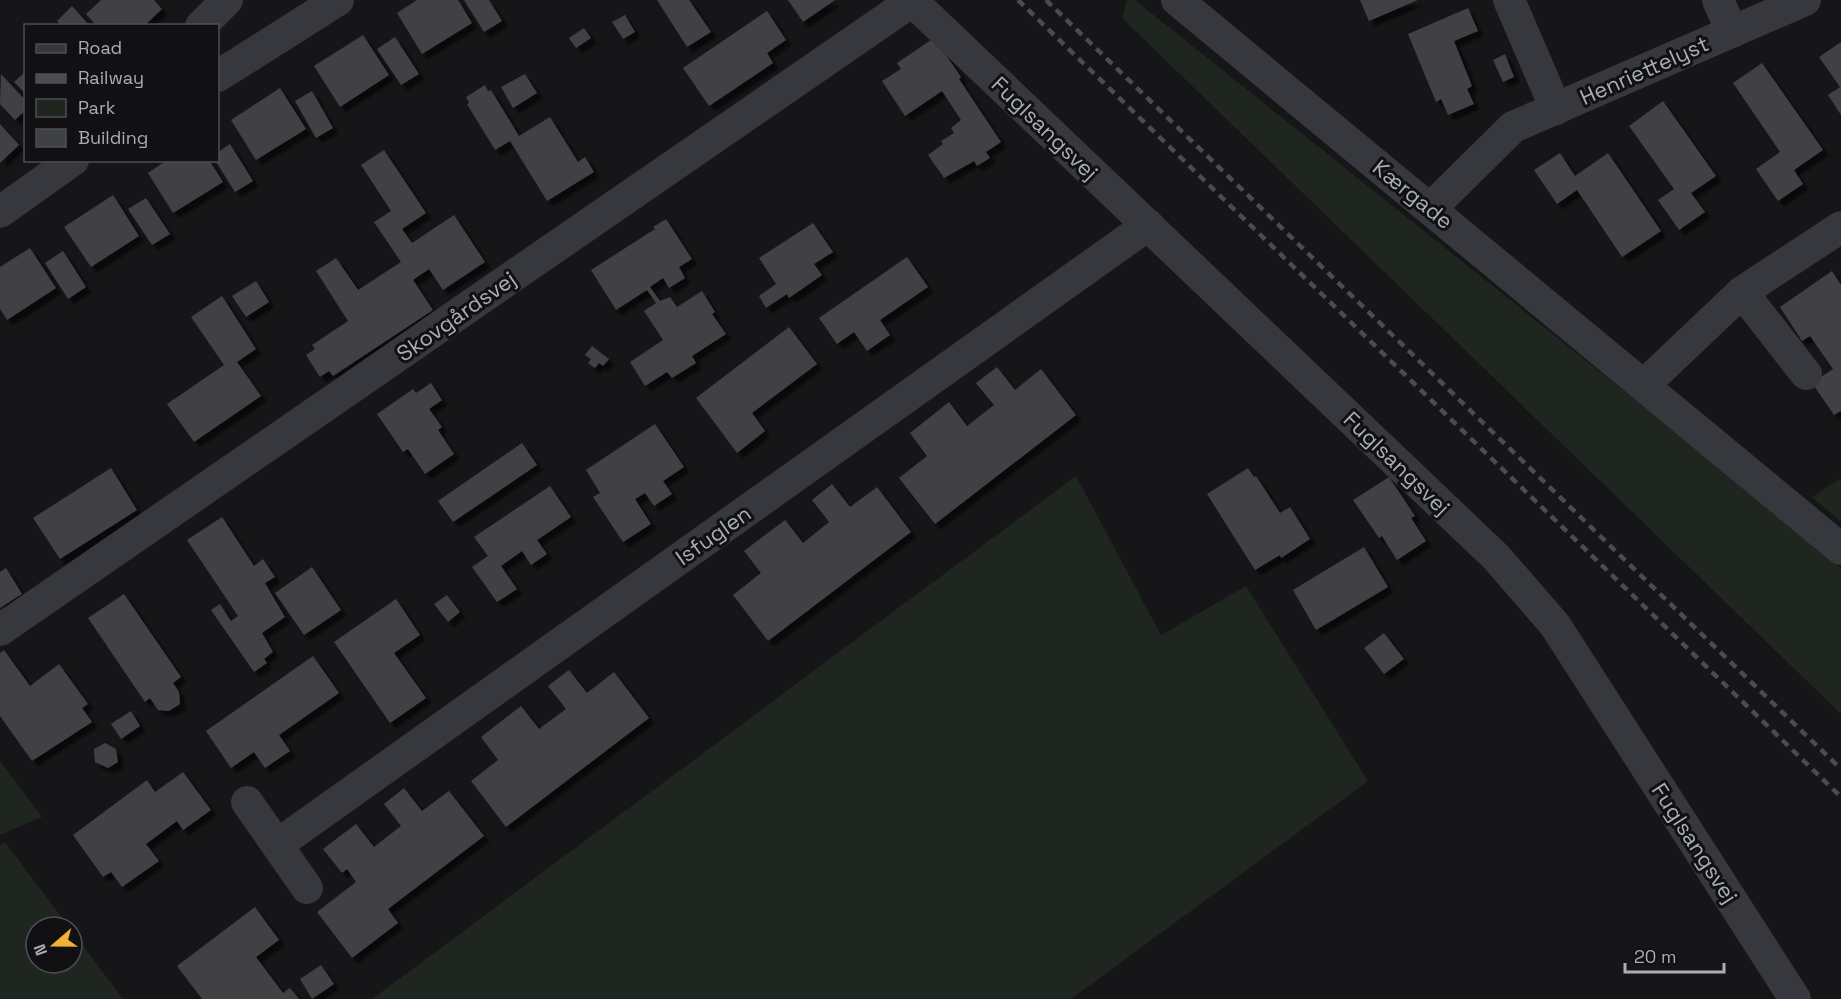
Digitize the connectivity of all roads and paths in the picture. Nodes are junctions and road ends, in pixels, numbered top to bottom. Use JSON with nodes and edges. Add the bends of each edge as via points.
{"nodes":[{"id":1,"x":227,"y":0,"type":"edge"},
{"id":2,"x":338,"y":0,"type":"edge"},
{"id":3,"x":1509,"y":0,"type":"edge"},
{"id":4,"x":1718,"y":0,"type":"edge"},
{"id":5,"x":1805,"y":0,"type":"edge"},
{"id":6,"x":911,"y":1,"type":"edge"},
{"id":7,"x":1180,"y":1,"type":"edge"},
{"id":8,"x":203,"y":24,"type":"edge"},
{"id":9,"x":1732,"y":32,"type":"junction"},
{"id":10,"x":219,"y":75,"type":"edge"},
{"id":11,"x":1556,"y":109,"type":"junction"},
{"id":12,"x":70,"y":162,"type":"edge"},
{"id":13,"x":1431,"y":208,"type":"junction"},
{"id":14,"x":0,"y":212,"type":"edge"},
{"id":15,"x":1148,"y":225,"type":"junction"},
{"id":16,"x":1841,"y":227,"type":"edge"},
{"id":17,"x":1742,"y":292,"type":"junction"},
{"id":18,"x":1806,"y":374,"type":"dead end"},
{"id":19,"x":1644,"y":386,"type":"junction"},
{"id":20,"x":1841,"y":549,"type":"edge"},
{"id":21,"x":0,"y":630,"type":"edge"},
{"id":22,"x":247,"y":802,"type":"dead end"},
{"id":23,"x":277,"y":845,"type":"junction"},
{"id":24,"x":308,"y":888,"type":"dead end"},
{"id":25,"x":1795,"y":999,"type":"edge"}],
"edges":[{"from":1,"to":8,"type":"street"},
{"from":2,"to":10,"type":"street"},
{"from":3,"to":11,"type":"street","name":"Henriettelyst"},
{"from":4,"to":9,"type":"street","name":"Henriettelyst"},
{"from":5,"to":9,"type":"street","name":"Henriettelyst"},
{"from":6,"to":15,"type":"street","name":"Fuglsangsvej"},
{"from":6,"to":21,"type":"street","name":"Skovgårdsvej"},
{"from":7,"to":13,"type":"street","name":"Kærgade"},
{"from":9,"to":11,"type":"street","name":"Henriettelyst"},
{"from":11,"to":13,"type":"street","name":"Henriettelyst","via":[[1514,127]]},
{"from":12,"to":14,"type":"street"},
{"from":13,"to":19,"type":"street","name":"Kærgade"},
{"from":15,"to":23,"type":"street","name":"Isfuglen"},
{"from":15,"to":25,"type":"street","name":"Fuglsangsvej","via":[[1496,557],[1555,625]]},
{"from":16,"to":17,"type":"street"},
{"from":17,"to":18,"type":"street"},
{"from":17,"to":19,"type":"street"},
{"from":19,"to":20,"type":"street","name":"Kærgade"},
{"from":22,"to":23,"type":"street"},
{"from":23,"to":24,"type":"street"}]}
